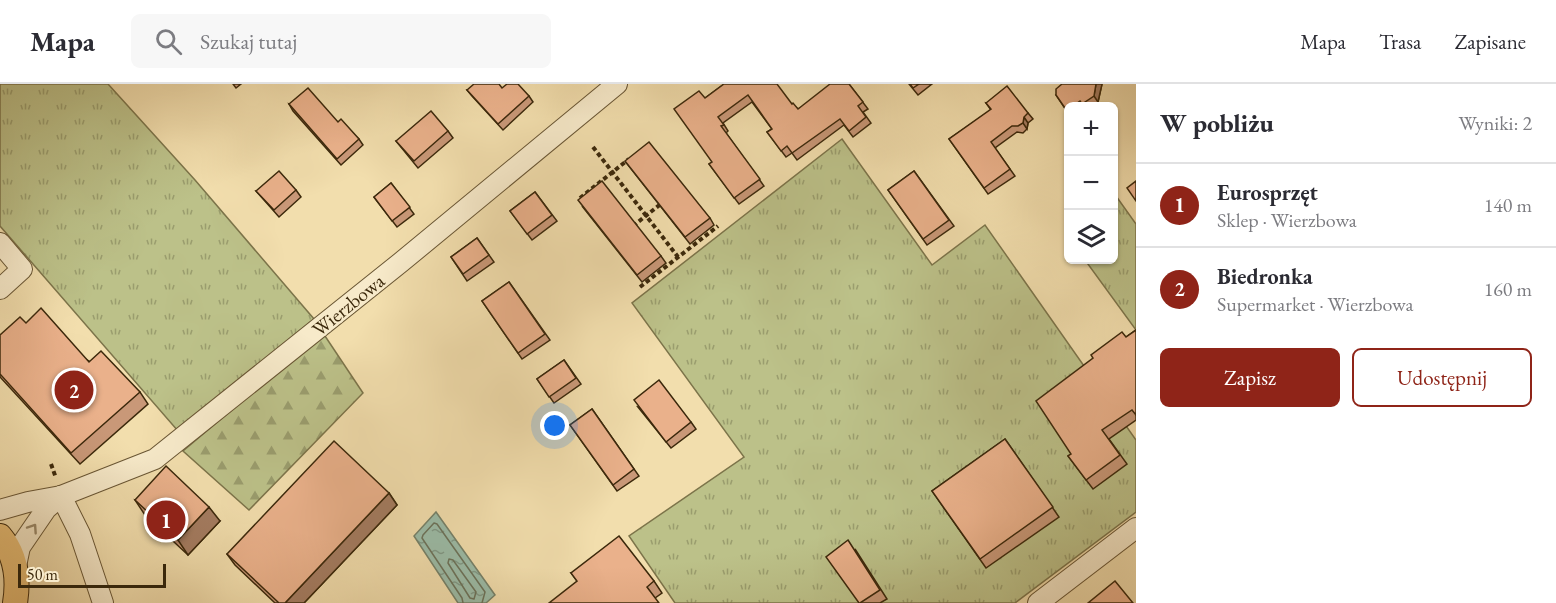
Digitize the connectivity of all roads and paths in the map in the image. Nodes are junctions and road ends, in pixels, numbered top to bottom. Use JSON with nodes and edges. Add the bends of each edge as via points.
{"nodes":[{"id":1,"x":617,"y":84,"type":"edge"},
{"id":2,"x":593,"y":147,"type":"dead end"},
{"id":3,"x":630,"y":158,"type":"edge"},
{"id":4,"x":613,"y":172,"type":"junction"},
{"id":5,"x":580,"y":198,"type":"edge"},
{"id":6,"x":665,"y":201,"type":"edge"},
{"id":7,"x":646,"y":215,"type":"junction"},
{"id":8,"x":718,"y":226,"type":"dead end"},
{"id":9,"x":629,"y":229,"type":"edge"},
{"id":10,"x":0,"y":243,"type":"edge"},
{"id":11,"x":678,"y":257,"type":"junction"},
{"id":12,"x":640,"y":287,"type":"dead end"},
{"id":13,"x":0,"y":289,"type":"edge"},
{"id":14,"x":51,"y":465,"type":"dead end"},
{"id":15,"x":59,"y":488,"type":"junction"},
{"id":16,"x":0,"y":510,"type":"edge"},
{"id":17,"x":1136,"y":528,"type":"edge"},
{"id":18,"x":0,"y":536,"type":"edge"},
{"id":19,"x":16,"y":566,"type":"junction"},
{"id":20,"x":17,"y":600,"type":"edge"},
{"id":21,"x":103,"y":603,"type":"edge"},
{"id":22,"x":1038,"y":603,"type":"edge"}],
"edges":[{"from":1,"to":15,"type":"street","name":"Wierzbowa","via":[[155,459]]},
{"from":2,"to":4,"type":"path"},
{"from":3,"to":4,"type":"path"},
{"from":4,"to":5,"type":"path"},
{"from":4,"to":7,"type":"path"},
{"from":6,"to":7,"type":"path"},
{"from":7,"to":9,"type":"path"},
{"from":7,"to":11,"type":"path"},
{"from":8,"to":11,"type":"path"},
{"from":10,"to":13,"type":"street","via":[[22,269]]},
{"from":11,"to":12,"type":"path"},
{"from":14,"to":15,"type":"path"},
{"from":15,"to":16,"type":"street","name":"Wierzbowa"},
{"from":19,"to":15,"type":"street","name":"Wierzbowa","one_way":true,"via":[[20,548]]},
{"from":15,"to":21,"type":"street","via":[[80,534]]},
{"from":17,"to":22,"type":"street"},
{"from":18,"to":19,"type":"main road"},
{"from":19,"to":20,"type":"main road"}]}
